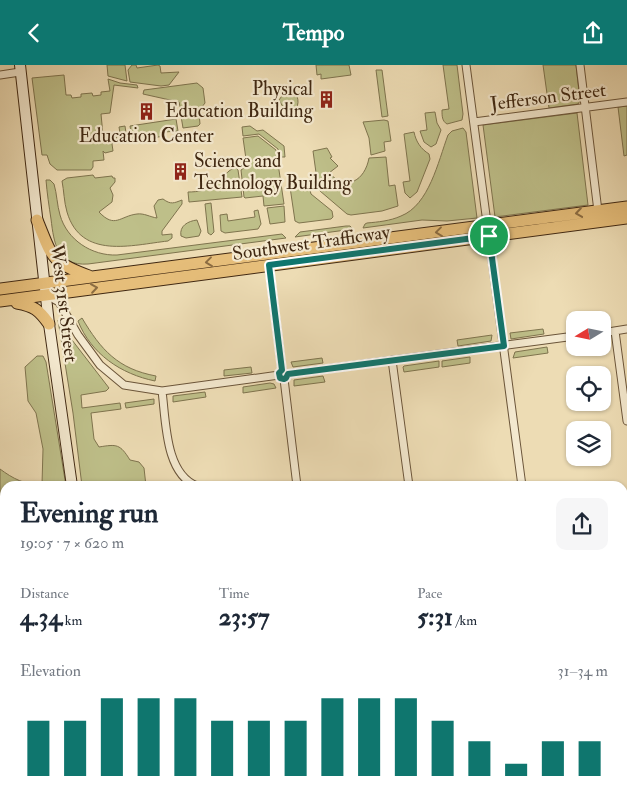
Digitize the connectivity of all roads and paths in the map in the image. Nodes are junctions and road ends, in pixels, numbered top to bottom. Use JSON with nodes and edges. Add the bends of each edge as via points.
{"nodes":[{"id":1,"x":466,"y":65,"type":"edge"},
{"id":2,"x":580,"y":65,"type":"edge"},
{"id":3,"x":20,"y":69,"type":"edge"},
{"id":4,"x":0,"y":75,"type":"edge"},
{"id":5,"x":627,"y":102,"type":"edge"},
{"id":6,"x":585,"y":107,"type":"junction"},
{"id":7,"x":474,"y":122,"type":"junction"},
{"id":8,"x":627,"y":207,"type":"edge"},
{"id":9,"x":598,"y":211,"type":"junction"},
{"id":10,"x":627,"y":218,"type":"edge"},
{"id":11,"x":37,"y":220,"type":"junction"},
{"id":12,"x":488,"y":231,"type":"junction"},
{"id":13,"x":269,"y":265,"type":"junction"},
{"id":14,"x":91,"y":277,"type":"junction"},
{"id":15,"x":41,"y":287,"type":"junction"},
{"id":16,"x":0,"y":289,"type":"edge"},
{"id":17,"x":0,"y":301,"type":"edge"},
{"id":18,"x":49,"y":324,"type":"junction"},
{"id":19,"x":627,"y":329,"type":"edge"},
{"id":20,"x":615,"y":331,"type":"junction"},
{"id":21,"x":611,"y":332,"type":"edge"},
{"id":22,"x":566,"y":337,"type":"edge"},
{"id":23,"x":504,"y":346,"type":"junction"},
{"id":24,"x":392,"y":360,"type":"junction"},
{"id":25,"x":283,"y":375,"type":"junction"},
{"id":26,"x":162,"y":391,"type":"junction"},
{"id":27,"x":627,"y":421,"type":"edge"},
{"id":28,"x":71,"y":481,"type":"edge"},
{"id":29,"x":188,"y":481,"type":"edge"},
{"id":30,"x":296,"y":481,"type":"edge"},
{"id":31,"x":408,"y":481,"type":"edge"},
{"id":32,"x":521,"y":481,"type":"edge"}],
"edges":[{"from":1,"to":7,"type":"street"},
{"from":2,"to":6,"type":"street"},
{"from":3,"to":4,"type":"street"},
{"from":3,"to":11,"type":"main road","name":"West 31st Street"},
{"from":5,"to":6,"type":"street","name":"Jefferson Street"},
{"from":6,"to":7,"type":"street","name":"Jefferson Street"},
{"from":6,"to":9,"type":"street"},
{"from":7,"to":12,"type":"street"},
{"from":8,"to":9,"type":"main road","name":"Southwest Trafficway"},
{"from":9,"to":12,"type":"main road","name":"Southwest Trafficway","one_way":true},
{"from":10,"to":12,"type":"main road","name":"Southwest Trafficway"},
{"from":11,"to":14,"type":"main road","via":[[57,261]]},
{"from":11,"to":15,"type":"main road","name":"West 31st Street"},
{"from":12,"to":13,"type":"main road","name":"Southwest Trafficway"},
{"from":12,"to":14,"type":"main road","name":"Southwest Trafficway","one_way":true},
{"from":12,"to":23,"type":"street"},
{"from":15,"to":13,"type":"main road","name":"Southwest Trafficway","one_way":true},
{"from":13,"to":25,"type":"street"},
{"from":14,"to":15,"type":"main road","name":"Southwest Trafficway"},
{"from":15,"to":16,"type":"main road","name":"Southwest Trafficway"},
{"from":15,"to":17,"type":"main road","name":"Southwest Trafficway"},
{"from":15,"to":18,"type":"main road","name":"West 31st Street"},
{"from":15,"to":26,"type":"street","via":[[59,302],[100,365],[124,385]]},
{"from":17,"to":18,"type":"main road","via":[[30,305]]},
{"from":18,"to":28,"type":"main road","name":"West 31st Street"},
{"from":19,"to":20,"type":"street"},
{"from":20,"to":21,"type":"street"},
{"from":20,"to":27,"type":"street"},
{"from":22,"to":23,"type":"street"},
{"from":23,"to":24,"type":"street"},
{"from":23,"to":32,"type":"street"},
{"from":24,"to":25,"type":"street"},
{"from":24,"to":31,"type":"street"},
{"from":25,"to":26,"type":"street"},
{"from":25,"to":30,"type":"street"},
{"from":26,"to":29,"type":"street","via":[[171,455],[183,478]]}]}
